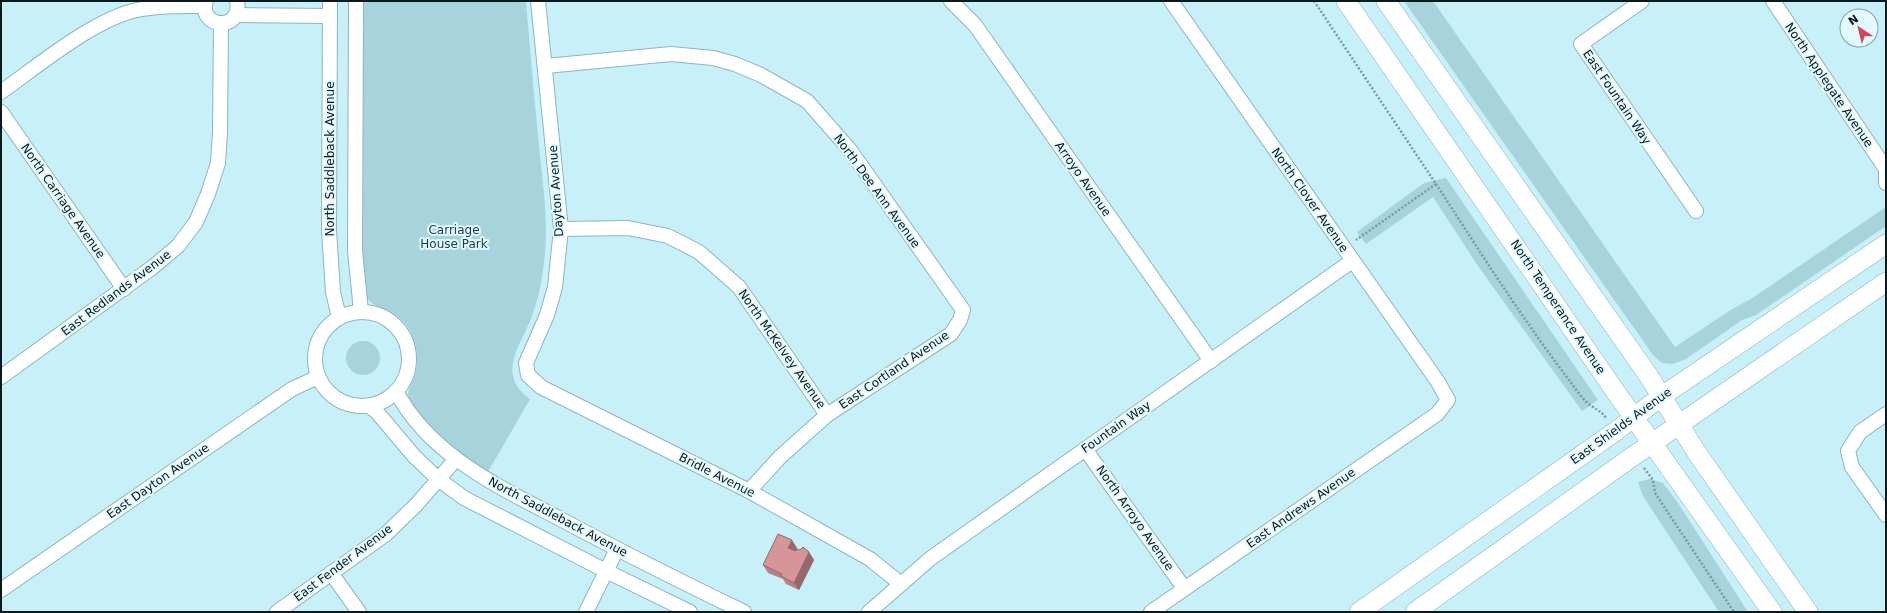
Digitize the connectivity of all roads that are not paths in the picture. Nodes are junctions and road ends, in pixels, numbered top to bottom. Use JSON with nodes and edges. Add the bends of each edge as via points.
{"nodes":[{"id":1,"x":237,"y":1,"type":"edge"},
{"id":2,"x":330,"y":1,"type":"edge"},
{"id":3,"x":356,"y":1,"type":"edge"},
{"id":4,"x":538,"y":1,"type":"edge"},
{"id":5,"x":951,"y":1,"type":"edge"},
{"id":6,"x":1171,"y":1,"type":"edge"},
{"id":7,"x":1346,"y":1,"type":"edge"},
{"id":8,"x":1386,"y":1,"type":"edge"},
{"id":9,"x":1642,"y":1,"type":"edge"},
{"id":10,"x":1773,"y":1,"type":"edge"},
{"id":11,"x":206,"y":4,"type":"edge"},
{"id":12,"x":235,"y":15,"type":"junction"},
{"id":13,"x":330,"y":16,"type":"junction"},
{"id":14,"x":220,"y":23,"type":"junction"},
{"id":15,"x":546,"y":66,"type":"junction"},
{"id":16,"x":1,"y":92,"type":"edge"},
{"id":17,"x":1,"y":112,"type":"edge"},
{"id":18,"x":1886,"y":169,"type":"edge"},
{"id":19,"x":1886,"y":183,"type":"edge"},
{"id":20,"x":1696,"y":211,"type":"dead end"},
{"id":21,"x":561,"y":229,"type":"junction"},
{"id":22,"x":1886,"y":244,"type":"edge"},
{"id":23,"x":1352,"y":261,"type":"junction"},
{"id":24,"x":1886,"y":282,"type":"edge"},
{"id":25,"x":124,"y":289,"type":"junction"},
{"id":26,"x":963,"y":310,"type":"joint"},
{"id":27,"x":360,"y":311,"type":"junction"},
{"id":28,"x":339,"y":317,"type":"junction"},
{"id":29,"x":1211,"y":361,"type":"junction"},
{"id":30,"x":528,"y":375,"type":"joint"},
{"id":31,"x":1,"y":377,"type":"edge"},
{"id":32,"x":318,"y":377,"type":"junction"},
{"id":33,"x":396,"y":391,"type":"junction"},
{"id":34,"x":1662,"y":396,"type":"junction"},
{"id":35,"x":1448,"y":400,"type":"joint"},
{"id":36,"x":369,"y":406,"type":"junction"},
{"id":37,"x":827,"y":414,"type":"junction"},
{"id":38,"x":1886,"y":414,"type":"edge"},
{"id":39,"x":1634,"y":417,"type":"junction"},
{"id":40,"x":1679,"y":424,"type":"junction"},
{"id":41,"x":1652,"y":444,"type":"junction"},
{"id":42,"x":1086,"y":449,"type":"junction"},
{"id":43,"x":456,"y":459,"type":"junction"},
{"id":44,"x":438,"y":479,"type":"junction"},
{"id":45,"x":749,"y":491,"type":"junction"},
{"id":46,"x":1886,"y":515,"type":"edge"},
{"id":47,"x":617,"y":550,"type":"junction"},
{"id":48,"x":606,"y":571,"type":"junction"},
{"id":49,"x":331,"y":573,"type":"junction"},
{"id":50,"x":901,"y":584,"type":"junction"},
{"id":51,"x":1184,"y":588,"type":"junction"},
{"id":52,"x":1,"y":590,"type":"edge"},
{"id":53,"x":882,"y":606,"type":"edge"},
{"id":54,"x":277,"y":612,"type":"edge"},
{"id":55,"x":359,"y":612,"type":"edge"},
{"id":56,"x":586,"y":612,"type":"edge"},
{"id":57,"x":690,"y":612,"type":"edge"},
{"id":58,"x":744,"y":612,"type":"edge"},
{"id":59,"x":869,"y":612,"type":"edge"},
{"id":60,"x":1151,"y":612,"type":"edge"},
{"id":61,"x":1359,"y":612,"type":"edge"},
{"id":62,"x":1415,"y":612,"type":"edge"},
{"id":63,"x":1772,"y":612,"type":"edge"},
{"id":64,"x":1808,"y":612,"type":"edge"}],
"edges":[{"from":1,"to":12,"type":"street"},
{"from":2,"to":13,"type":"street","name":"North Saddleback Avenue"},
{"from":3,"to":27,"type":"street","via":[[355,252]]},
{"from":4,"to":15,"type":"street","name":"Dayton Avenue"},
{"from":5,"to":29,"type":"street","name":"Arroyo Avenue","via":[[975,24]]},
{"from":6,"to":23,"type":"street","name":"North Clover Avenue"},
{"from":7,"to":39,"type":"main road","name":"North Temperance Avenue"},
{"from":8,"to":34,"type":"main road"},
{"from":9,"to":20,"type":"street","name":"East Fountain Way","via":[[1580,44]]},
{"from":10,"to":18,"type":"street","name":"North Applegate Avenue"},
{"from":11,"to":14,"type":"street","via":[[209,18]]},
{"from":11,"to":16,"type":"street","via":[[137,10],[112,19],[87,32]]},
{"from":12,"to":13,"type":"street"},
{"from":12,"to":14,"type":"street","via":[[230,21]]},
{"from":13,"to":28,"type":"street","name":"North Saddleback Avenue","via":[[329,230],[333,292]]},
{"from":14,"to":25,"type":"street","name":"East Redlands Avenue","via":[[218,163],[208,194],[196,222],[178,246],[154,268]]},
{"from":15,"to":21,"type":"street","name":"Dayton Avenue"},
{"from":15,"to":26,"type":"street","name":"North Dee Ann Avenue","via":[[671,54],[714,58],[761,75],[807,101],[850,150]]},
{"from":17,"to":25,"type":"street","name":"North Carriage Avenue"},
{"from":18,"to":19,"type":"street","name":"North Applegate Avenue"},
{"from":21,"to":30,"type":"street","name":"Dayton Avenue","via":[[555,287],[547,315],[526,364]]},
{"from":21,"to":37,"type":"street","name":"North McKelvey Avenue","via":[[628,228],[668,236],[699,252],[739,287]]},
{"from":22,"to":34,"type":"main road","name":"East Shields Avenue"},
{"from":23,"to":29,"type":"street","name":"Fountain Way"},
{"from":23,"to":35,"type":"street","name":"North Clover Avenue","via":[[1438,382]]},
{"from":24,"to":40,"type":"main road"},
{"from":25,"to":31,"type":"street","name":"East Redlands Avenue"},
{"from":26,"to":37,"type":"street","name":"East Cortland Avenue","via":[[951,334]]},
{"from":27,"to":28,"type":"street","via":[[349,312]]},
{"from":27,"to":33,"type":"street","via":[[377,313],[391,321],[402,333],[408,349],[409,365],[404,381]]},
{"from":28,"to":32,"type":"street","via":[[326,327],[318,340],[314,356]]},
{"from":29,"to":42,"type":"street","name":"Fountain Way"},
{"from":30,"to":45,"type":"street","name":"Bridle Avenue","via":[[541,387]]},
{"from":32,"to":36,"type":"street","via":[[330,395],[342,402],[355,406]]},
{"from":32,"to":52,"type":"street","name":"East Dayton Avenue","via":[[292,389]]},
{"from":33,"to":36,"type":"street","via":[[381,402]]},
{"from":33,"to":43,"type":"street","name":"North Saddleback Avenue","via":[[420,425]]},
{"from":34,"to":39,"type":"main road","name":"East Shields Avenue"},
{"from":34,"to":40,"type":"main road"},
{"from":35,"to":51,"type":"street","name":"East Andrews Avenue","via":[[1437,414]]},
{"from":36,"to":44,"type":"street","name":"North Saddleback Avenue"},
{"from":37,"to":45,"type":"street","name":"East Cortland Avenue","via":[[780,457]]},
{"from":38,"to":46,"type":"street","via":[[1860,432],[1848,450],[1852,467]]},
{"from":39,"to":41,"type":"main road","name":"North Temperance Avenue"},
{"from":39,"to":61,"type":"main road","name":"East Shields Avenue"},
{"from":40,"to":41,"type":"main road"},
{"from":40,"to":64,"type":"main road"},
{"from":41,"to":62,"type":"main road"},
{"from":41,"to":63,"type":"main road","name":"North Temperance Avenue"},
{"from":42,"to":50,"type":"street","name":"Fountain Way","via":[[931,558]]},
{"from":42,"to":51,"type":"street","name":"North Arroyo Avenue"},
{"from":43,"to":44,"type":"street","name":"East Fender Avenue"},
{"from":43,"to":47,"type":"street","name":"North Saddleback Avenue","via":[[502,488]]},
{"from":44,"to":48,"type":"street","name":"North Saddleback Avenue","via":[[464,498]]},
{"from":44,"to":49,"type":"street","name":"East Fender Avenue","via":[[386,534]]},
{"from":45,"to":50,"type":"street","name":"Bridle Avenue","via":[[870,559]]},
{"from":47,"to":48,"type":"street"},
{"from":47,"to":58,"type":"street","name":"North Saddleback Avenue"},
{"from":48,"to":56,"type":"street"},
{"from":48,"to":57,"type":"street","name":"North Saddleback Avenue"},
{"from":49,"to":54,"type":"street","name":"East Fender Avenue"},
{"from":49,"to":55,"type":"street"},
{"from":50,"to":53,"type":"street","name":"Fountain Way"},
{"from":51,"to":60,"type":"street","name":"East Andrews Avenue"},
{"from":53,"to":59,"type":"street","name":"Fountain Way"}]}
